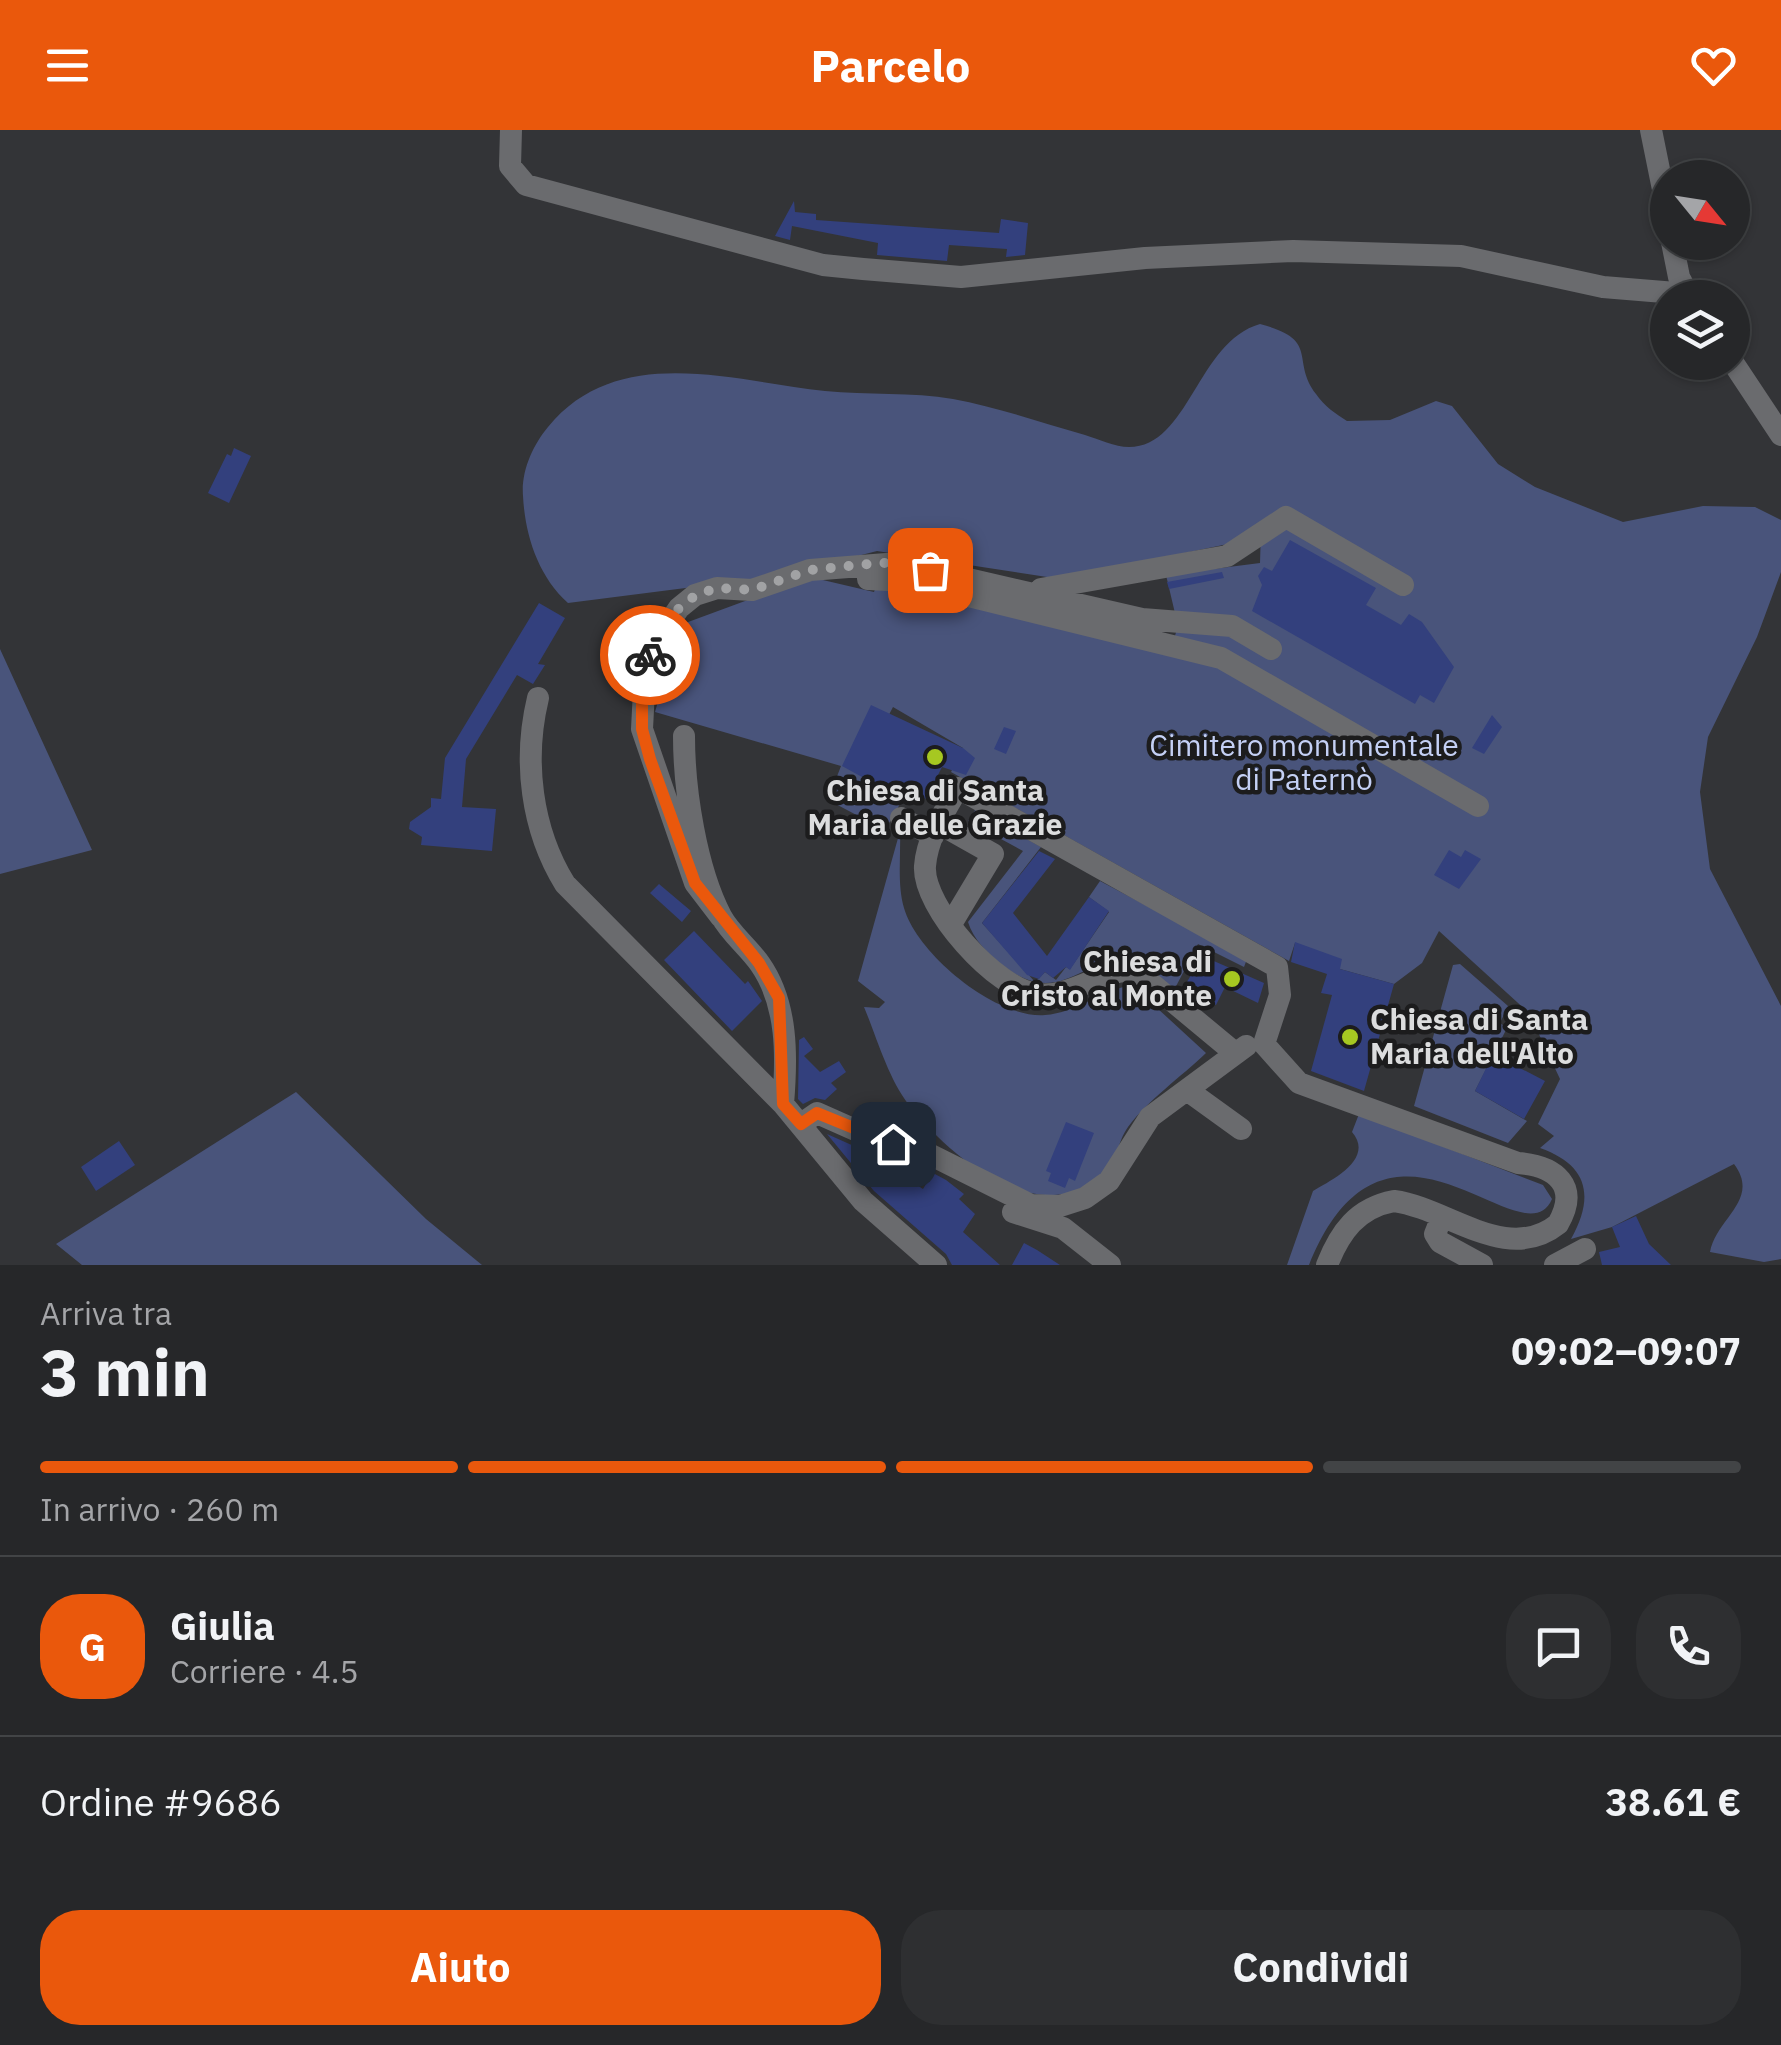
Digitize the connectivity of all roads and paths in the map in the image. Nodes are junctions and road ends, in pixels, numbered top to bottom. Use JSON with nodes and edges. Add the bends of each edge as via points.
{"nodes":[{"id":1,"x":512,"y":130,"type":"edge"},
{"id":2,"x":1650,"y":130,"type":"edge"},
{"id":3,"x":1656,"y":160,"type":"edge"},
{"id":4,"x":1650,"y":292,"type":"edge"},
{"id":5,"x":1745,"y":380,"type":"edge"},
{"id":6,"x":1781,"y":435,"type":"edge"},
{"id":7,"x":836,"y":570,"type":"junction"},
{"id":8,"x":1404,"y":585,"type":"dead end"},
{"id":9,"x":1023,"y":591,"type":"junction"},
{"id":10,"x":1271,"y":649,"type":"dead end"},
{"id":11,"x":538,"y":698,"type":"dead end"},
{"id":12,"x":684,"y":736,"type":"dead end"},
{"id":13,"x":1478,"y":806,"type":"dead end"},
{"id":14,"x":901,"y":818,"type":"dead end"},
{"id":15,"x":936,"y":829,"type":"junction"},
{"id":16,"x":722,"y":917,"type":"junction"},
{"id":17,"x":951,"y":924,"type":"junction"},
{"id":18,"x":1264,"y":1044,"type":"junction"},
{"id":19,"x":1236,"y":1053,"type":"junction"},
{"id":20,"x":1187,"y":1090,"type":"junction"},
{"id":21,"x":783,"y":1104,"type":"junction"},
{"id":22,"x":801,"y":1124,"type":"junction"},
{"id":23,"x":1242,"y":1128,"type":"dead end"},
{"id":24,"x":951,"y":1165,"type":"junction"},
{"id":25,"x":1441,"y":1219,"type":"junction"},
{"id":26,"x":1585,"y":1249,"type":"dead end"},
{"id":27,"x":936,"y":1265,"type":"edge"},
{"id":28,"x":1110,"y":1265,"type":"edge"},
{"id":29,"x":1327,"y":1265,"type":"edge"},
{"id":30,"x":1482,"y":1265,"type":"edge"},
{"id":31,"x":1556,"y":1265,"type":"edge"}],
"edges":[{"from":1,"to":4,"type":"street","via":[[510,166],[526,184],[822,265],[960,277],[1145,258],[1461,256]]},
{"from":2,"to":3,"type":"street"},
{"from":5,"to":6,"type":"street"},
{"from":7,"to":9,"type":"street","via":[[898,562]]},
{"from":7,"to":13,"type":"street","via":[[852,578],[908,581],[1221,658]]},
{"from":7,"to":16,"type":"street","via":[[696,595],[652,647],[642,729],[695,883]]},
{"from":8,"to":9,"type":"street","via":[[1286,517],[1226,556]]},
{"from":9,"to":10,"type":"street","via":[[1142,618],[1232,626]]},
{"from":11,"to":21,"type":"street","via":[[529,734],[532,783],[546,852],[565,884]]},
{"from":12,"to":16,"type":"street","via":[[696,833]]},
{"from":14,"to":15,"type":"street"},
{"from":15,"to":17,"type":"street","via":[[924,870],[933,901]]},
{"from":15,"to":17,"type":"street","via":[[993,854]]},
{"from":15,"to":18,"type":"street","via":[[958,788],[1272,963],[1280,995]]},
{"from":16,"to":21,"type":"street","via":[[779,998]]},
{"from":17,"to":19,"type":"street","via":[[1001,979],[1038,994],[1138,972]]},
{"from":18,"to":19,"type":"street","via":[[1251,1042]]},
{"from":18,"to":25,"type":"street","via":[[1299,1082],[1518,1163],[1548,1168],[1563,1181],[1567,1196],[1552,1230],[1521,1244],[1495,1244]]},
{"from":19,"to":20,"type":"street"},
{"from":20,"to":23,"type":"street"},
{"from":20,"to":24,"type":"street","via":[[1150,1117],[1109,1181],[1071,1203],[1031,1204]]},
{"from":21,"to":22,"type":"street"},
{"from":22,"to":24,"type":"street","via":[[817,1113]]},
{"from":22,"to":27,"type":"street","via":[[863,1201]]},
{"from":24,"to":28,"type":"street","via":[[952,1180],[1014,1213],[1063,1228]]},
{"from":25,"to":29,"type":"street","via":[[1405,1202],[1380,1204],[1349,1224]]},
{"from":25,"to":30,"type":"street","via":[[1440,1242]]},
{"from":26,"to":31,"type":"street"}]}
